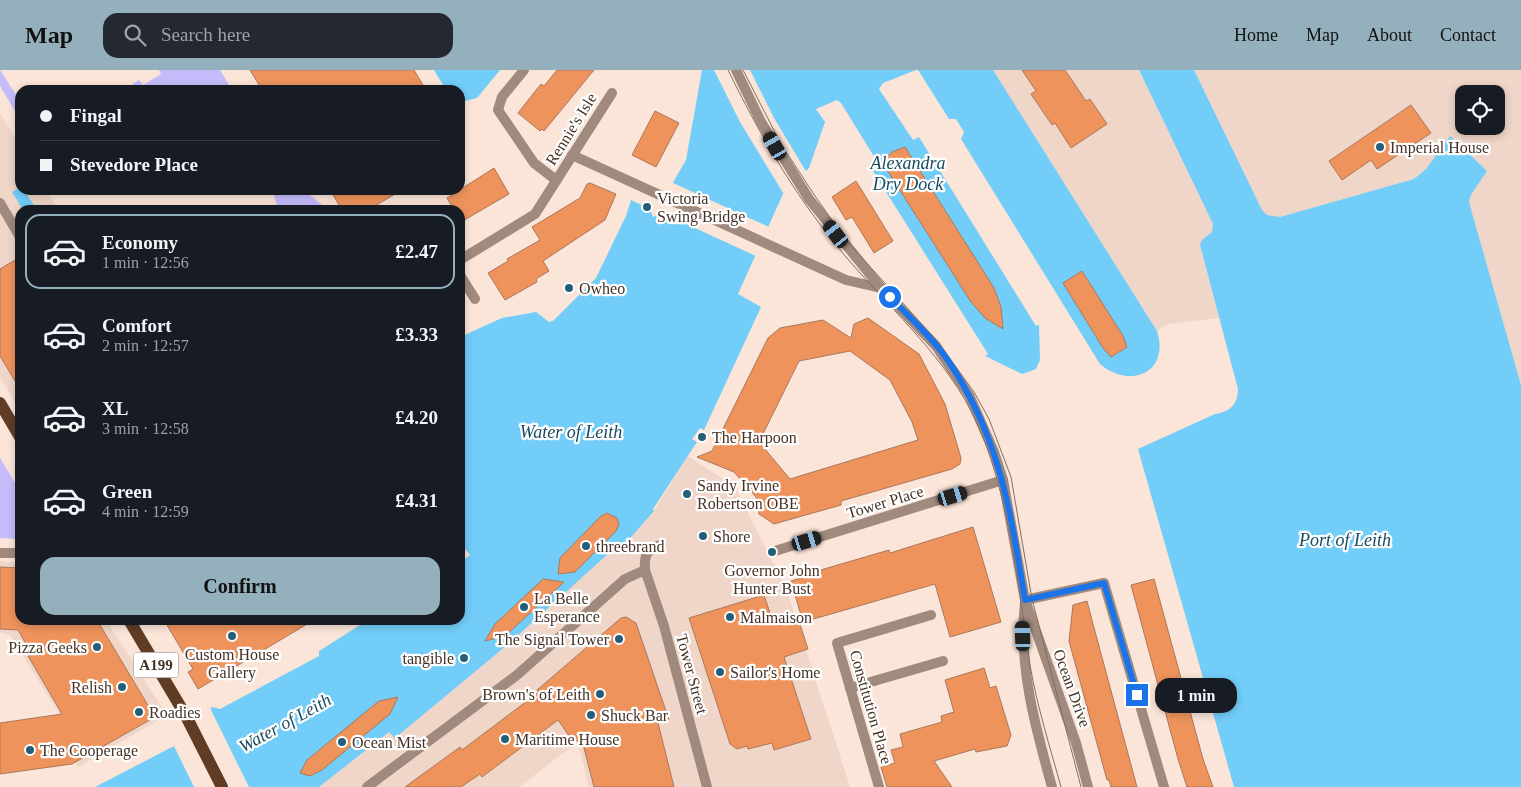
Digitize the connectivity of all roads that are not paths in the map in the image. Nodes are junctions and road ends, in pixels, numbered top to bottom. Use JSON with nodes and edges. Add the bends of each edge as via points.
{"nodes":[{"id":1,"x":524,"y":70,"type":"edge"},
{"id":2,"x":736,"y":70,"type":"edge"},
{"id":3,"x":612,"y":93,"type":"dead end"},
{"id":4,"x":572,"y":155,"type":"junction"},
{"id":5,"x":556,"y":180,"type":"junction"},
{"id":6,"x":0,"y":203,"type":"edge"},
{"id":7,"x":15,"y":228,"type":"edge"},
{"id":8,"x":465,"y":257,"type":"edge"},
{"id":9,"x":465,"y":283,"type":"edge"},
{"id":10,"x":882,"y":288,"type":"junction"},
{"id":11,"x":475,"y":300,"type":"dead end"},
{"id":12,"x":0,"y":403,"type":"edge"},
{"id":13,"x":15,"y":428,"type":"edge"},
{"id":14,"x":1004,"y":480,"type":"junction"},
{"id":15,"x":660,"y":545,"type":"dead end"},
{"id":16,"x":775,"y":551,"type":"dead end"},
{"id":17,"x":0,"y":553,"type":"edge"},
{"id":18,"x":15,"y":553,"type":"edge"},
{"id":19,"x":645,"y":570,"type":"junction"},
{"id":20,"x":1025,"y":600,"type":"junction"},
{"id":21,"x":931,"y":615,"type":"dead end"},
{"id":22,"x":132,"y":625,"type":"edge"},
{"id":23,"x":943,"y":662,"type":"dead end"},
{"id":24,"x":850,"y":688,"type":"junction"},
{"id":25,"x":222,"y":787,"type":"edge"},
{"id":26,"x":367,"y":787,"type":"edge"},
{"id":27,"x":707,"y":787,"type":"edge"},
{"id":28,"x":879,"y":787,"type":"edge"},
{"id":29,"x":1052,"y":787,"type":"edge"},
{"id":30,"x":1088,"y":787,"type":"edge"},
{"id":31,"x":1164,"y":787,"type":"edge"}],
"edges":[{"from":1,"to":5,"type":"street","name":"Rennie's Isle","via":[[502,97],[498,110],[534,163]]},
{"from":2,"to":10,"type":"street","name":"Ocean Drive","via":[[761,122],[809,198]]},
{"from":3,"to":4,"type":"street","name":"Rennie's Isle"},
{"from":4,"to":5,"type":"street","name":"Rennie's Isle"},
{"from":4,"to":10,"type":"street","via":[[832,273]]},
{"from":5,"to":8,"type":"street","name":"Rennie's Isle","via":[[535,214]]},
{"from":6,"to":7,"type":"street"},
{"from":9,"to":11,"type":"street"},
{"from":10,"to":14,"type":"street","name":"Ocean Drive","via":[[948,361],[983,424]]},
{"from":12,"to":13,"type":"main road"},
{"from":14,"to":16,"type":"street","name":"Tower Place"},
{"from":14,"to":20,"type":"street","name":"Ocean Drive"},
{"from":15,"to":19,"type":"street","via":[[647,553]]},
{"from":17,"to":18,"type":"street"},
{"from":19,"to":26,"type":"street","via":[[625,579],[517,675]]},
{"from":19,"to":27,"type":"street","name":"Tower Street","via":[[664,626]]},
{"from":20,"to":29,"type":"street","name":"Ocean Drive","via":[[1022,624],[1026,683]]},
{"from":20,"to":30,"type":"street","name":"Ocean Drive","via":[[1076,743]]},
{"from":20,"to":31,"type":"street","via":[[1104,583]]},
{"from":21,"to":24,"type":"street","name":"Constitution Place","via":[[837,643]]},
{"from":22,"to":25,"type":"main road","number":"A199","via":[[186,716]]},
{"from":23,"to":24,"type":"street"},
{"from":24,"to":28,"type":"street","name":"Constitution Place"}]}
